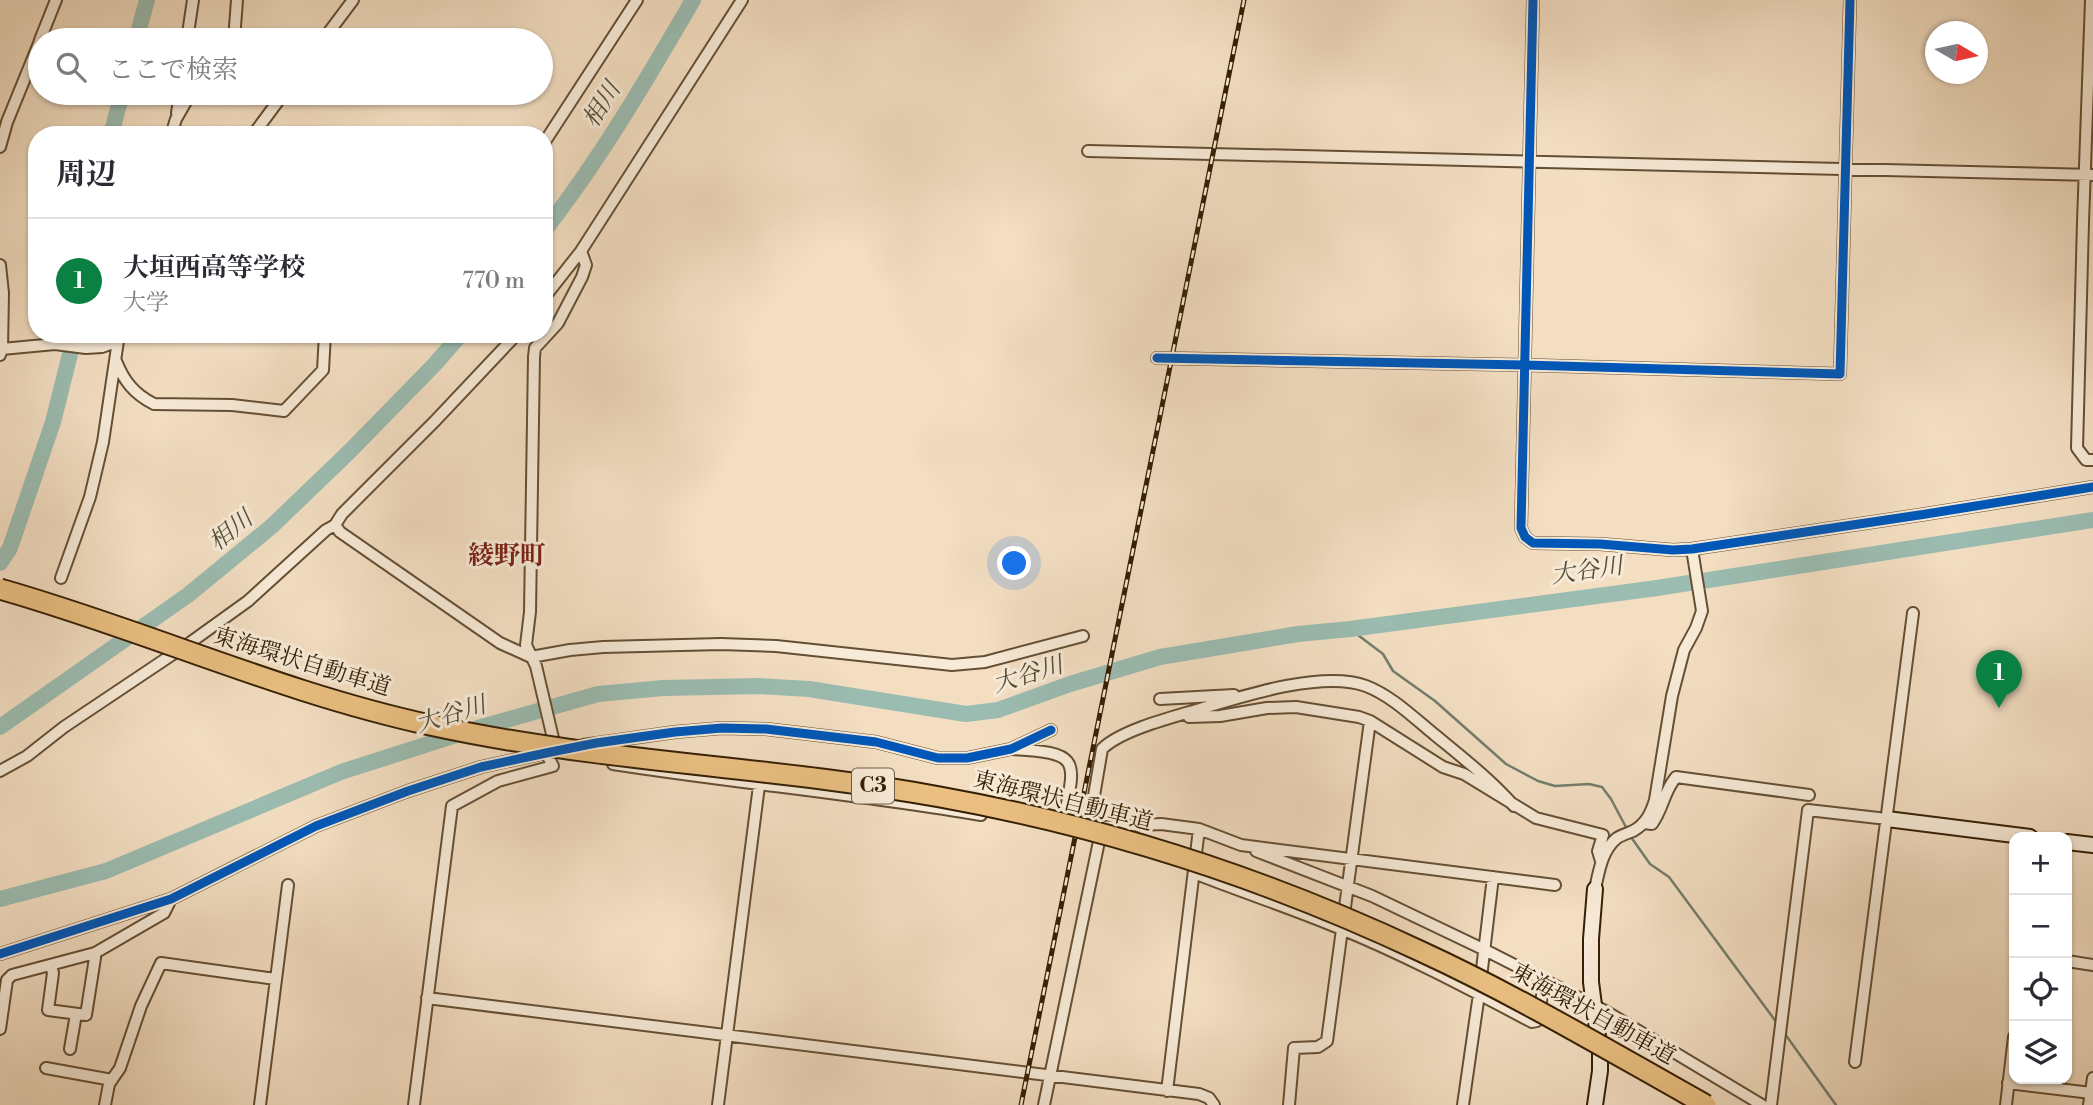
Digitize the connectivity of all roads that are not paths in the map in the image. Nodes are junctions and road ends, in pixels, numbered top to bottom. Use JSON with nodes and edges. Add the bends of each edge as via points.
{"nodes":[{"id":1,"x":56,"y":0,"type":"edge"},
{"id":2,"x":193,"y":0,"type":"edge"},
{"id":3,"x":237,"y":0,"type":"edge"},
{"id":4,"x":353,"y":0,"type":"edge"},
{"id":5,"x":637,"y":0,"type":"edge"},
{"id":6,"x":742,"y":0,"type":"edge"},
{"id":7,"x":1533,"y":0,"type":"edge"},
{"id":8,"x":1850,"y":0,"type":"edge"},
{"id":9,"x":2091,"y":0,"type":"edge"},
{"id":10,"x":45,"y":28,"type":"edge"},
{"id":11,"x":189,"y":28,"type":"edge"},
{"id":12,"x":235,"y":28,"type":"edge"},
{"id":13,"x":332,"y":28,"type":"edge"},
{"id":14,"x":28,"y":70,"type":"edge"},
{"id":15,"x":178,"y":105,"type":"edge"},
{"id":16,"x":184,"y":105,"type":"edge"},
{"id":17,"x":275,"y":105,"type":"edge"},
{"id":18,"x":176,"y":119,"type":"junction"},
{"id":19,"x":174,"y":126,"type":"edge"},
{"id":20,"x":260,"y":126,"type":"edge"},
{"id":21,"x":553,"y":129,"type":"edge"},
{"id":22,"x":0,"y":147,"type":"edge"},
{"id":23,"x":1087,"y":151,"type":"dead end"},
{"id":24,"x":1529,"y":161,"type":"junction"},
{"id":25,"x":1846,"y":169,"type":"junction"},
{"id":26,"x":2089,"y":174,"type":"edge"},
{"id":27,"x":581,"y":251,"type":"junction"},
{"id":28,"x":0,"y":265,"type":"edge"},
{"id":29,"x":553,"y":287,"type":"edge"},
{"id":30,"x":1,"y":294,"type":"edge"},
{"id":31,"x":553,"y":328,"type":"edge"},
{"id":32,"x":109,"y":343,"type":"edge"},
{"id":33,"x":118,"y":343,"type":"edge"},
{"id":34,"x":324,"y":343,"type":"edge"},
{"id":35,"x":509,"y":343,"type":"edge"},
{"id":36,"x":540,"y":343,"type":"edge"},
{"id":37,"x":1,"y":352,"type":"edge"},
{"id":38,"x":1157,"y":358,"type":"dead end"},
{"id":39,"x":116,"y":361,"type":"junction"},
{"id":40,"x":1524,"y":365,"type":"junction"},
{"id":41,"x":2093,"y":460,"type":"edge"},
{"id":42,"x":2093,"y":487,"type":"edge"},
{"id":43,"x":335,"y":525,"type":"junction"},
{"id":44,"x":1692,"y":553,"type":"junction"},
{"id":45,"x":61,"y":578,"type":"dead end"},
{"id":46,"x":0,"y":589,"type":"edge"},
{"id":47,"x":1913,"y":613,"type":"dead end"},
{"id":48,"x":1083,"y":636,"type":"dead end"},
{"id":49,"x":533,"y":661,"type":"junction"},
{"id":50,"x":1251,"y":694,"type":"junction"},
{"id":51,"x":1160,"y":699,"type":"dead end"},
{"id":52,"x":1172,"y":717,"type":"junction"},
{"id":53,"x":1370,"y":721,"type":"junction"},
{"id":54,"x":1051,"y":730,"type":"dead end"},
{"id":55,"x":554,"y":749,"type":"junction"},
{"id":56,"x":1011,"y":749,"type":"junction"},
{"id":57,"x":762,"y":765,"type":"dead end"},
{"id":58,"x":0,"y":771,"type":"edge"},
{"id":59,"x":759,"y":784,"type":"junction"},
{"id":60,"x":1809,"y":795,"type":"dead end"},
{"id":61,"x":1514,"y":806,"type":"junction"},
{"id":62,"x":1887,"y":819,"type":"junction"},
{"id":63,"x":1063,"y":823,"type":"junction"},
{"id":64,"x":1644,"y":823,"type":"junction"},
{"id":65,"x":1089,"y":825,"type":"junction"},
{"id":66,"x":1102,"y":827,"type":"junction"},
{"id":67,"x":1199,"y":829,"type":"junction"},
{"id":68,"x":2009,"y":834,"type":"edge"},
{"id":69,"x":2072,"y":843,"type":"edge"},
{"id":70,"x":1241,"y":845,"type":"junction"},
{"id":71,"x":2093,"y":845,"type":"edge"},
{"id":72,"x":1351,"y":858,"type":"junction"},
{"id":73,"x":1601,"y":861,"type":"junction"},
{"id":74,"x":1194,"y":873,"type":"junction"},
{"id":75,"x":1493,"y":877,"type":"junction"},
{"id":76,"x":288,"y":885,"type":"dead end"},
{"id":77,"x":1555,"y":885,"type":"dead end"},
{"id":78,"x":1347,"y":886,"type":"junction"},
{"id":79,"x":1595,"y":889,"type":"joint"},
{"id":80,"x":171,"y":899,"type":"junction"},
{"id":81,"x":1342,"y":929,"type":"junction"},
{"id":82,"x":1485,"y":950,"type":"junction"},
{"id":83,"x":95,"y":953,"type":"junction"},
{"id":84,"x":0,"y":954,"type":"edge"},
{"id":85,"x":2072,"y":962,"type":"edge"},
{"id":86,"x":2093,"y":965,"type":"edge"},
{"id":87,"x":51,"y":966,"type":"junction"},
{"id":88,"x":275,"y":979,"type":"junction"},
{"id":89,"x":1545,"y":981,"type":"junction"},
{"id":90,"x":1479,"y":994,"type":"junction"},
{"id":91,"x":427,"y":998,"type":"junction"},
{"id":92,"x":2,"y":1002,"type":"edge"},
{"id":93,"x":1593,"y":1006,"type":"junction"},
{"id":94,"x":76,"y":1014,"type":"junction"},
{"id":95,"x":0,"y":1029,"type":"edge"},
{"id":96,"x":726,"y":1036,"type":"junction"},
{"id":97,"x":70,"y":1049,"type":"dead end"},
{"id":98,"x":1855,"y":1062,"type":"dead end"},
{"id":99,"x":46,"y":1068,"type":"dead end"},
{"id":100,"x":2009,"y":1075,"type":"edge"},
{"id":101,"x":1050,"y":1076,"type":"junction"},
{"id":102,"x":2093,"y":1078,"type":"edge"},
{"id":103,"x":112,"y":1080,"type":"junction"},
{"id":104,"x":2008,"y":1083,"type":"junction"},
{"id":105,"x":1167,"y":1091,"type":"junction"},
{"id":106,"x":2090,"y":1099,"type":"edge"},
{"id":107,"x":105,"y":1105,"type":"edge"},
{"id":108,"x":260,"y":1105,"type":"edge"},
{"id":109,"x":414,"y":1105,"type":"edge"},
{"id":110,"x":718,"y":1105,"type":"edge"},
{"id":111,"x":1044,"y":1105,"type":"edge"},
{"id":112,"x":1214,"y":1105,"type":"edge"},
{"id":113,"x":1289,"y":1105,"type":"edge"},
{"id":114,"x":1463,"y":1105,"type":"edge"},
{"id":115,"x":1595,"y":1105,"type":"edge"},
{"id":116,"x":1706,"y":1105,"type":"edge"},
{"id":117,"x":1762,"y":1105,"type":"edge"},
{"id":118,"x":1771,"y":1105,"type":"edge"},
{"id":119,"x":2006,"y":1105,"type":"edge"}],
"edges":[{"from":1,"to":10,"type":"street"},
{"from":2,"to":11,"type":"street"},
{"from":3,"to":12,"type":"street"},
{"from":4,"to":13,"type":"street"},
{"from":5,"to":21,"type":"street"},
{"from":6,"to":27,"type":"street"},
{"from":7,"to":24,"type":"street"},
{"from":8,"to":25,"type":"street"},
{"from":9,"to":26,"type":"street"},
{"from":14,"to":22,"type":"street"},
{"from":15,"to":18,"type":"street"},
{"from":16,"to":18,"type":"street"},
{"from":17,"to":20,"type":"street"},
{"from":18,"to":19,"type":"street"},
{"from":23,"to":24,"type":"street"},
{"from":24,"to":25,"type":"street"},
{"from":24,"to":40,"type":"street"},
{"from":25,"to":26,"type":"street"},
{"from":25,"to":40,"type":"street","via":[[1840,374]]},
{"from":26,"to":41,"type":"street","via":[[2082,222],[2077,448],[2086,460]]},
{"from":27,"to":29,"type":"street"},
{"from":27,"to":31,"type":"street","via":[[586,265],[582,277]]},
{"from":28,"to":30,"type":"street"},
{"from":30,"to":37,"type":"street"},
{"from":32,"to":37,"type":"street"},
{"from":33,"to":39,"type":"street"},
{"from":34,"to":39,"type":"street","via":[[323,370],[284,411],[154,404],[124,380]]},
{"from":35,"to":43,"type":"street"},
{"from":36,"to":49,"type":"street","via":[[534,357],[526,645]]},
{"from":38,"to":40,"type":"street"},
{"from":39,"to":45,"type":"street","via":[[90,497]]},
{"from":40,"to":44,"type":"street","via":[[1521,528],[1525,537],[1533,543]]},
{"from":42,"to":44,"type":"street"},
{"from":43,"to":49,"type":"street"},
{"from":43,"to":58,"type":"street","via":[[247,601]]},
{"from":44,"to":64,"type":"street","via":[[1702,611],[1684,650],[1655,800]]},
{"from":46,"to":116,"type":"highway","name":"東海環状自動車道","number":"C3","bridge":true,"via":[[300,691],[430,726],[573,750],[939,797],[1168,852],[1300,899],[1422,952]]},
{"from":47,"to":62,"type":"street"},
{"from":48,"to":49,"type":"street","via":[[985,662],[952,665],[721,644],[603,647],[570,650]]},
{"from":49,"to":55,"type":"street"},
{"from":50,"to":51,"type":"street"},
{"from":50,"to":52,"type":"street"},
{"from":50,"to":61,"type":"street","via":[[1336,681],[1365,686],[1391,700],[1488,778]]},
{"from":52,"to":53,"type":"street","via":[[1296,707]]},
{"from":52,"to":65,"type":"street","via":[[1111,740],[1102,749]]},
{"from":53,"to":61,"type":"street"},
{"from":53,"to":72,"type":"street"},
{"from":54,"to":56,"type":"street"},
{"from":55,"to":56,"type":"street","via":[[722,728],[876,742],[937,758],[967,758]]},
{"from":55,"to":59,"type":"street","via":[[569,757]]},
{"from":55,"to":80,"type":"street","via":[[455,775],[316,826]]},
{"from":55,"to":91,"type":"street","via":[[552,766],[498,781],[452,806]]},
{"from":56,"to":63,"type":"street","via":[[1051,752],[1071,765]]},
{"from":57,"to":59,"type":"street"},
{"from":59,"to":63,"type":"street","via":[[908,802],[1041,825]]},
{"from":59,"to":96,"type":"street"},
{"from":60,"to":64,"type":"street","via":[[1676,778],[1652,824]]},
{"from":61,"to":73,"type":"street","via":[[1536,818],[1603,835],[1598,851]]},
{"from":62,"to":68,"type":"street"},
{"from":62,"to":98,"type":"street"},
{"from":62,"to":118,"type":"street","via":[[1808,810]]},
{"from":63,"to":65,"type":"street"},
{"from":64,"to":73,"type":"street","via":[[1617,838]]},
{"from":65,"to":66,"type":"street"},
{"from":66,"to":67,"type":"street","via":[[1161,824]]},
{"from":66,"to":101,"type":"street"},
{"from":67,"to":70,"type":"street"},
{"from":67,"to":74,"type":"street"},
{"from":69,"to":71,"type":"street"},
{"from":70,"to":72,"type":"street"},
{"from":70,"to":78,"type":"street"},
{"from":72,"to":75,"type":"street"},
{"from":72,"to":78,"type":"street"},
{"from":73,"to":79,"type":"street"},
{"from":74,"to":81,"type":"street"},
{"from":74,"to":105,"type":"street"},
{"from":75,"to":77,"type":"street"},
{"from":75,"to":82,"type":"street"},
{"from":76,"to":88,"type":"street"},
{"from":78,"to":81,"type":"street"},
{"from":78,"to":82,"type":"street"},
{"from":79,"to":93,"type":"street"},
{"from":80,"to":83,"type":"street","via":[[164,913]]},
{"from":80,"to":84,"type":"street"},
{"from":81,"to":90,"type":"street"},
{"from":81,"to":113,"type":"street","via":[[1327,1041],[1318,1047],[1294,1048]]},
{"from":82,"to":89,"type":"street"},
{"from":82,"to":90,"type":"street"},
{"from":83,"to":87,"type":"street"},
{"from":83,"to":94,"type":"street","via":[[86,1015]]},
{"from":85,"to":86,"type":"street"},
{"from":87,"to":92,"type":"street","via":[[12,975]]},
{"from":87,"to":94,"type":"street","via":[[48,1010]]},
{"from":88,"to":103,"type":"street","via":[[161,963]]},
{"from":88,"to":108,"type":"street"},
{"from":89,"to":90,"type":"street","via":[[1538,1021]]},
{"from":89,"to":93,"type":"street"},
{"from":90,"to":114,"type":"street"},
{"from":91,"to":96,"type":"street"},
{"from":91,"to":109,"type":"street"},
{"from":92,"to":95,"type":"street"},
{"from":93,"to":115,"type":"street","via":[[1601,1052]]},
{"from":93,"to":117,"type":"street"},
{"from":94,"to":97,"type":"street"},
{"from":96,"to":101,"type":"street"},
{"from":96,"to":110,"type":"street"},
{"from":99,"to":103,"type":"street"},
{"from":100,"to":104,"type":"street"},
{"from":101,"to":105,"type":"street"},
{"from":101,"to":111,"type":"street"},
{"from":102,"to":106,"type":"street"},
{"from":103,"to":107,"type":"street"},
{"from":104,"to":106,"type":"street"},
{"from":104,"to":119,"type":"street"},
{"from":105,"to":112,"type":"street","via":[[1199,1094]]}]}
